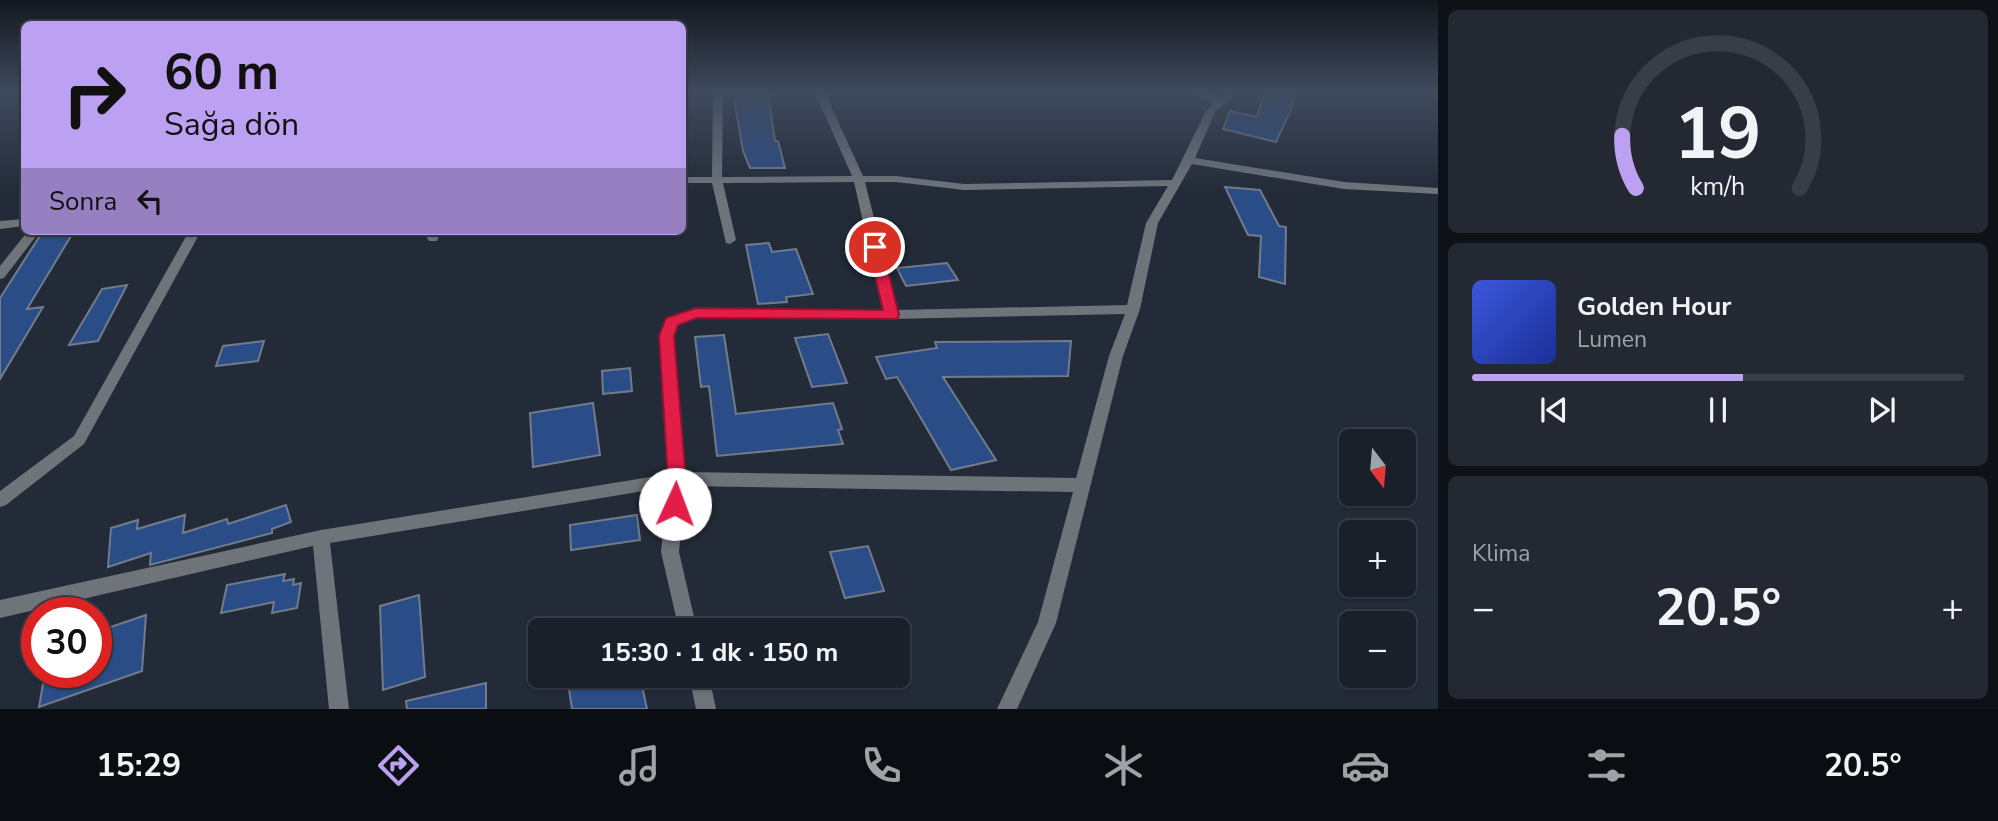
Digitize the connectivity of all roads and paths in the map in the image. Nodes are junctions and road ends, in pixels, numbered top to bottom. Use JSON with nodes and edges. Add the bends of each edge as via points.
{"nodes":[{"id":1,"x":717,"y":126,"type":"edge"},
{"id":2,"x":835,"y":126,"type":"edge"},
{"id":3,"x":1204,"y":126,"type":"edge"},
{"id":4,"x":1189,"y":160,"type":"junction"},
{"id":5,"x":859,"y":178,"type":"junction"},
{"id":6,"x":686,"y":180,"type":"edge"},
{"id":7,"x":716,"y":181,"type":"junction"},
{"id":8,"x":1175,"y":183,"type":"junction"},
{"id":9,"x":1438,"y":191,"type":"edge"},
{"id":10,"x":21,"y":223,"type":"edge"},
{"id":11,"x":0,"y":225,"type":"edge"},
{"id":12,"x":31,"y":235,"type":"edge"},
{"id":13,"x":193,"y":235,"type":"edge"},
{"id":14,"x":730,"y":240,"type":"dead end"},
{"id":15,"x":0,"y":275,"type":"edge"},
{"id":16,"x":1133,"y":309,"type":"junction"},
{"id":17,"x":891,"y":315,"type":"junction"},
{"id":18,"x":677,"y":480,"type":"junction"},
{"id":19,"x":1083,"y":485,"type":"junction"},
{"id":20,"x":0,"y":500,"type":"edge"},
{"id":21,"x":321,"y":537,"type":"junction"},
{"id":22,"x":0,"y":609,"type":"edge"},
{"id":23,"x":685,"y":618,"type":"edge"},
{"id":24,"x":702,"y":688,"type":"edge"},
{"id":25,"x":339,"y":709,"type":"edge"},
{"id":26,"x":706,"y":709,"type":"edge"},
{"id":27,"x":1007,"y":709,"type":"edge"}],
"edges":[{"from":1,"to":7,"type":"street"},
{"from":2,"to":5,"type":"street"},
{"from":3,"to":4,"type":"street"},
{"from":4,"to":8,"type":"street"},
{"from":4,"to":9,"type":"street","via":[[1276,176]]},
{"from":5,"to":7,"type":"street"},
{"from":5,"to":8,"type":"street","via":[[964,187]]},
{"from":5,"to":17,"type":"street"},
{"from":6,"to":7,"type":"street"},
{"from":7,"to":14,"type":"street"},
{"from":8,"to":16,"type":"street","via":[[1152,223]]},
{"from":10,"to":11,"type":"street"},
{"from":12,"to":15,"type":"street"},
{"from":13,"to":20,"type":"street","via":[[79,440]]},
{"from":16,"to":17,"type":"street"},
{"from":16,"to":19,"type":"street","via":[[1116,356]]},
{"from":17,"to":18,"type":"street","via":[[696,313],[671,322],[667,336]]},
{"from":18,"to":19,"type":"street"},
{"from":18,"to":21,"type":"street"},
{"from":18,"to":23,"type":"street","via":[[670,552]]},
{"from":19,"to":27,"type":"street","via":[[1047,624]]},
{"from":21,"to":22,"type":"street"},
{"from":21,"to":25,"type":"street"},
{"from":24,"to":26,"type":"street"}]}
